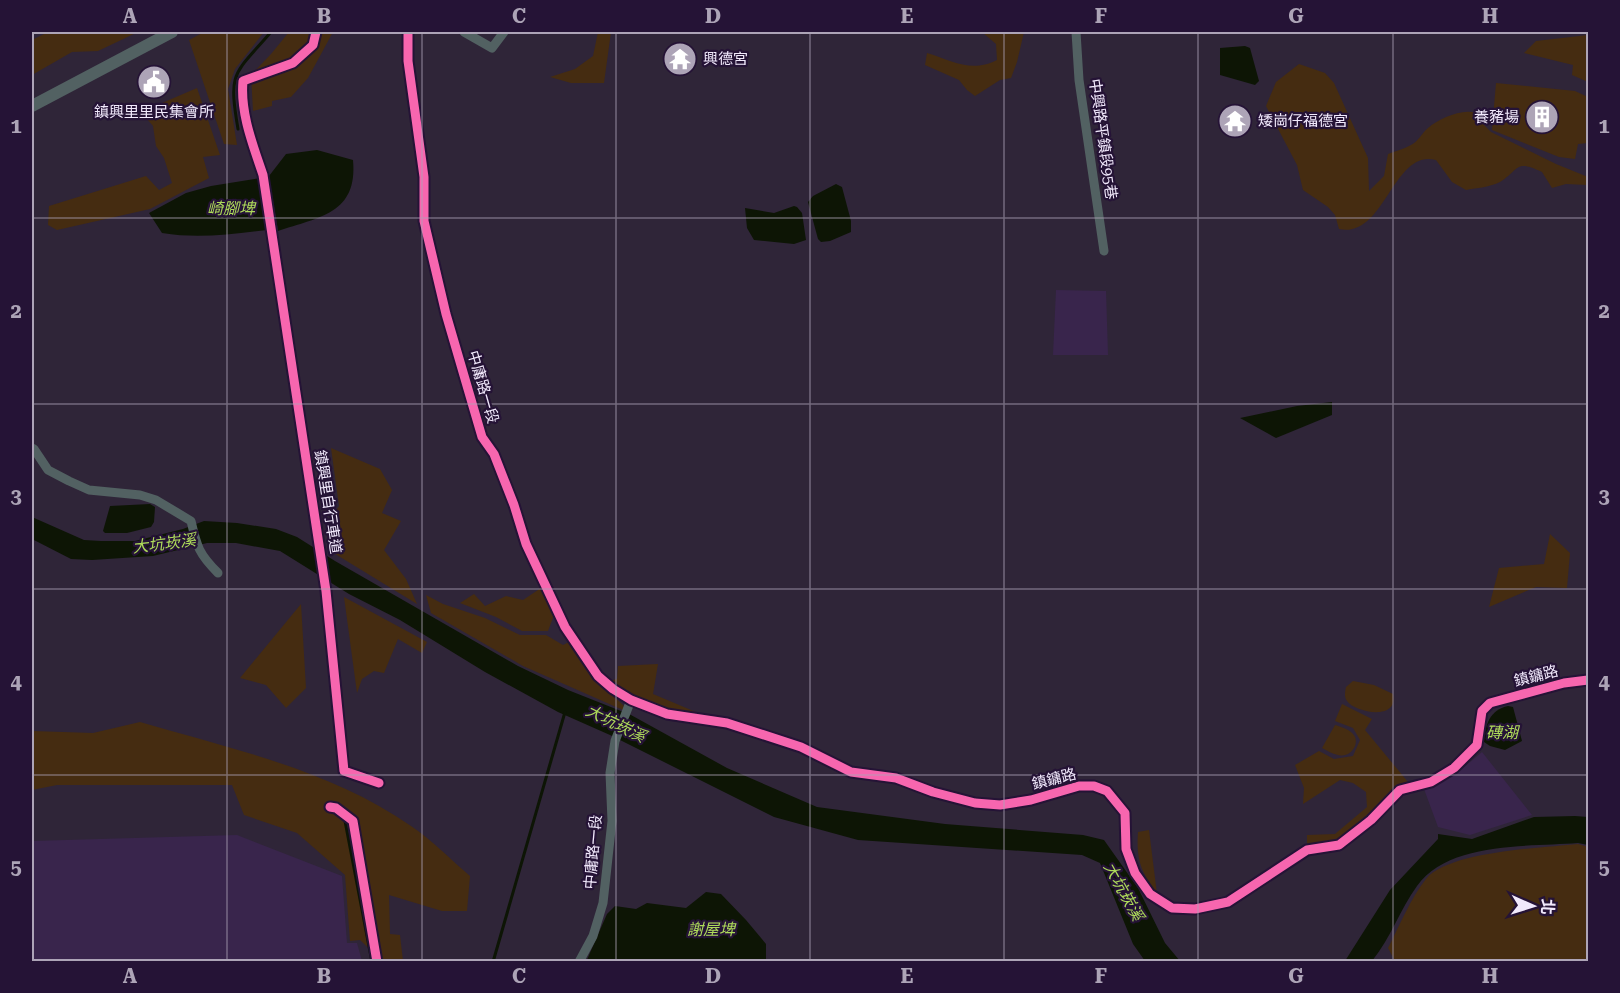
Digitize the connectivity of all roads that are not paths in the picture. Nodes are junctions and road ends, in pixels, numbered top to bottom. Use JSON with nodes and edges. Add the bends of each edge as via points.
{"nodes":[{"id":1,"x":172,"y":32,"type":"edge"},
{"id":2,"x":408,"y":32,"type":"edge"},
{"id":3,"x":464,"y":32,"type":"edge"},
{"id":4,"x":504,"y":32,"type":"edge"},
{"id":5,"x":1076,"y":32,"type":"edge"},
{"id":6,"x":32,"y":106,"type":"edge"},
{"id":7,"x":1104,"y":251,"type":"dead end"},
{"id":8,"x":32,"y":448,"type":"edge"},
{"id":9,"x":218,"y":573,"type":"dead end"},
{"id":10,"x":1588,"y":680,"type":"edge"},
{"id":11,"x":629,"y":705,"type":"junction"},
{"id":12,"x":579,"y":962,"type":"edge"}],
"edges":[{"from":1,"to":6,"type":"street"},
{"from":2,"to":11,"type":"street","name":"中庸路一段","via":[[408,61],[424,177],[424,221],[482,437],[494,454],[526,544],[565,627],[598,676]]},
{"from":3,"to":4,"type":"street","via":[[492,48]]},
{"from":5,"to":7,"type":"street","name":"中興路平鎮段95巷","via":[[1079,80]]},
{"from":8,"to":9,"type":"street","via":[[48,470],[69,481],[89,490],[156,500],[191,521],[197,548]]},
{"from":10,"to":11,"type":"street","name":"鎮鏞路","via":[[1490,704],[1482,711],[1477,745],[1454,768],[1431,782],[1400,790],[1339,845],[1307,850],[1228,902],[1195,909],[1172,908],[1150,894],[1135,873],[1126,849],[1125,813],[1107,791],[1094,786],[1000,805],[975,803],[896,778],[851,772],[791,743],[727,723]]},
{"from":11,"to":12,"type":"street","name":"中庸路一段","via":[[615,741],[610,773],[612,820],[603,903],[593,936]]}]}
